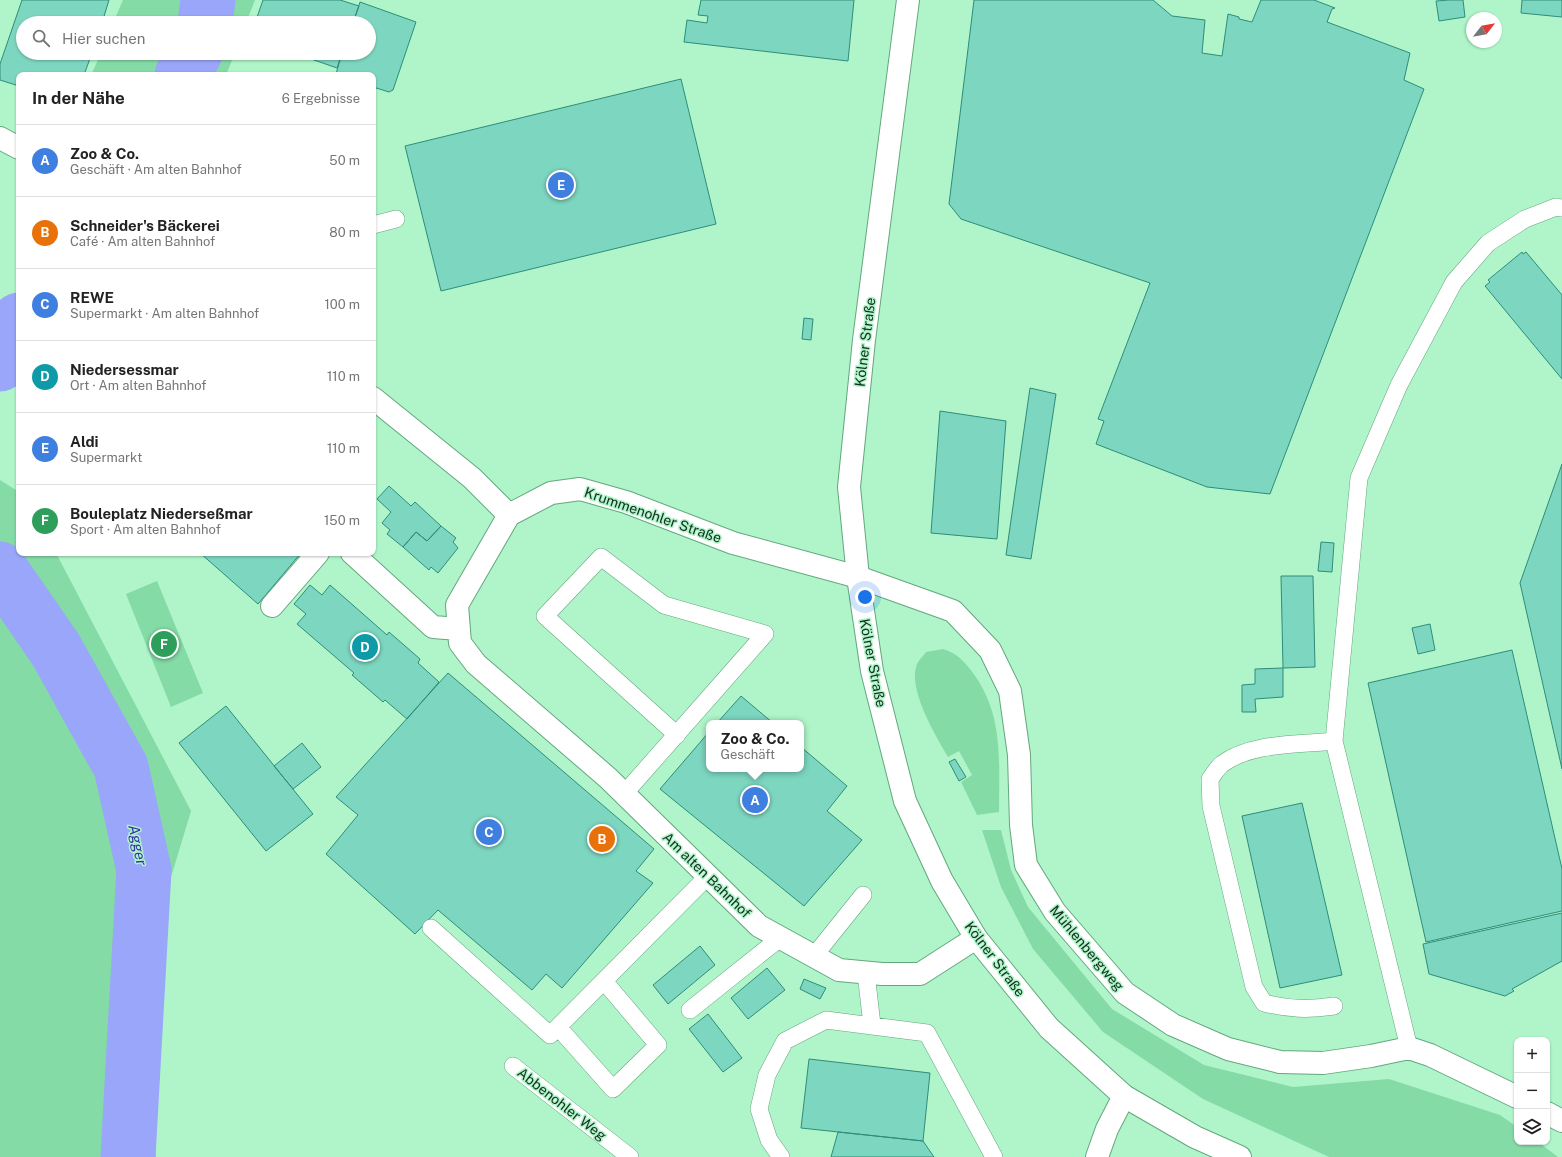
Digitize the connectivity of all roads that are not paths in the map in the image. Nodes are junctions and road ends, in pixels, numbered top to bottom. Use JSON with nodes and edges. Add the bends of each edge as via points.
{"nodes":[{"id":1,"x":908,"y":0,"type":"edge"},
{"id":2,"x":0,"y":138,"type":"edge"},
{"id":3,"x":16,"y":146,"type":"edge"},
{"id":4,"x":1562,"y":208,"type":"edge"},
{"id":5,"x":396,"y":219,"type":"dead end"},
{"id":6,"x":376,"y":224,"type":"edge"},
{"id":7,"x":376,"y":400,"type":"edge"},
{"id":8,"x":509,"y":515,"type":"junction"},
{"id":9,"x":315,"y":556,"type":"edge"},
{"id":10,"x":355,"y":556,"type":"edge"},
{"id":11,"x":858,"y":577,"type":"junction"},
{"id":12,"x":272,"y":606,"type":"dead end"},
{"id":13,"x":459,"y":629,"type":"junction"},
{"id":14,"x":677,"y":735,"type":"junction"},
{"id":15,"x":1334,"y":741,"type":"junction"},
{"id":16,"x":624,"y":794,"type":"junction"},
{"id":17,"x":708,"y":876,"type":"junction"},
{"id":18,"x":863,"y":895,"type":"dead end"},
{"id":19,"x":431,"y":928,"type":"dead end"},
{"id":20,"x":780,"y":938,"type":"junction"},
{"id":21,"x":976,"y":938,"type":"junction"},
{"id":22,"x":814,"y":956,"type":"junction"},
{"id":23,"x":866,"y":973,"type":"junction"},
{"id":24,"x":604,"y":981,"type":"junction"},
{"id":25,"x":1334,"y":1006,"type":"dead end"},
{"id":26,"x":690,"y":1010,"type":"dead end"},
{"id":27,"x":872,"y":1025,"type":"junction"},
{"id":28,"x":558,"y":1028,"type":"junction"},
{"id":29,"x":1409,"y":1048,"type":"junction"},
{"id":30,"x":513,"y":1066,"type":"dead end"},
{"id":31,"x":1124,"y":1096,"type":"junction"},
{"id":32,"x":1514,"y":1096,"type":"edge"},
{"id":33,"x":1550,"y":1115,"type":"edge"},
{"id":34,"x":1562,"y":1121,"type":"edge"},
{"id":35,"x":630,"y":1157,"type":"edge"},
{"id":36,"x":781,"y":1157,"type":"edge"},
{"id":37,"x":994,"y":1157,"type":"edge"},
{"id":38,"x":1097,"y":1157,"type":"edge"},
{"id":39,"x":1240,"y":1157,"type":"edge"}],
"edges":[{"from":1,"to":11,"type":"street","name":"Kölner Straße","via":[[864,340],[849,487]]},
{"from":2,"to":3,"type":"street"},
{"from":4,"to":15,"type":"lane","via":[[1556,207],[1525,219],[1488,243],[1454,282],[1399,385],[1359,478]]},
{"from":5,"to":6,"type":"lane"},
{"from":7,"to":8,"type":"street","via":[[472,478]]},
{"from":8,"to":11,"type":"street","name":"Krummenohler Straße","via":[[551,493],[580,489],[626,502],[733,543]]},
{"from":8,"to":13,"type":"street","name":"Am alten Bahnhof","via":[[458,605]]},
{"from":9,"to":12,"type":"street"},
{"from":10,"to":13,"type":"street","via":[[433,627]]},
{"from":11,"to":21,"type":"street","name":"Kölner Straße","via":[[872,671],[905,801],[942,881]]},
{"from":11,"to":29,"type":"street","name":"Mühlenbergweg","via":[[953,611],[990,650],[1010,691],[1019,755],[1021,825],[1026,865],[1055,912],[1125,993],[1173,1025],[1228,1049],[1280,1062],[1323,1063]]},
{"from":13,"to":16,"type":"street","name":"Am alten Bahnhof","via":[[460,643],[476,664]]},
{"from":14,"to":14,"type":"lane","via":[[766,634],[664,605],[601,557],[544,616]]},
{"from":14,"to":16,"type":"lane"},
{"from":15,"to":25,"type":"lane","via":[[1245,753],[1221,764],[1210,779],[1212,806],[1254,987],[1264,1003],[1287,1009]]},
{"from":15,"to":29,"type":"lane"},
{"from":16,"to":17,"type":"street","name":"Am alten Bahnhof"},
{"from":17,"to":20,"type":"street","name":"Am alten Bahnhof","via":[[759,926]]},
{"from":17,"to":24,"type":"lane"},
{"from":18,"to":22,"type":"lane"},
{"from":19,"to":28,"type":"lane","via":[[550,1035]]},
{"from":20,"to":22,"type":"street","name":"Am alten Bahnhof"},
{"from":20,"to":26,"type":"lane"},
{"from":21,"to":23,"type":"street","name":"Am alten Bahnhof","via":[[920,974]]},
{"from":21,"to":31,"type":"street","name":"Kölner Straße","via":[[1049,1028]]},
{"from":22,"to":23,"type":"street","name":"Am alten Bahnhof","via":[[839,970]]},
{"from":23,"to":27,"type":"lane"},
{"from":24,"to":28,"type":"lane"},
{"from":24,"to":28,"type":"lane","via":[[658,1045],[613,1089]]},
{"from":27,"to":36,"type":"lane","via":[[826,1020],[786,1041],[768,1075],[759,1109],[769,1140]]},
{"from":27,"to":37,"type":"lane","via":[[927,1033]]},
{"from":29,"to":32,"type":"street","via":[[1430,1055]]},
{"from":30,"to":35,"type":"lane","name":"Abbenohler Weg"},
{"from":31,"to":38,"type":"street"},
{"from":31,"to":39,"type":"street","name":"Kölner Straße","via":[[1195,1137]]},
{"from":33,"to":34,"type":"street"}]}
